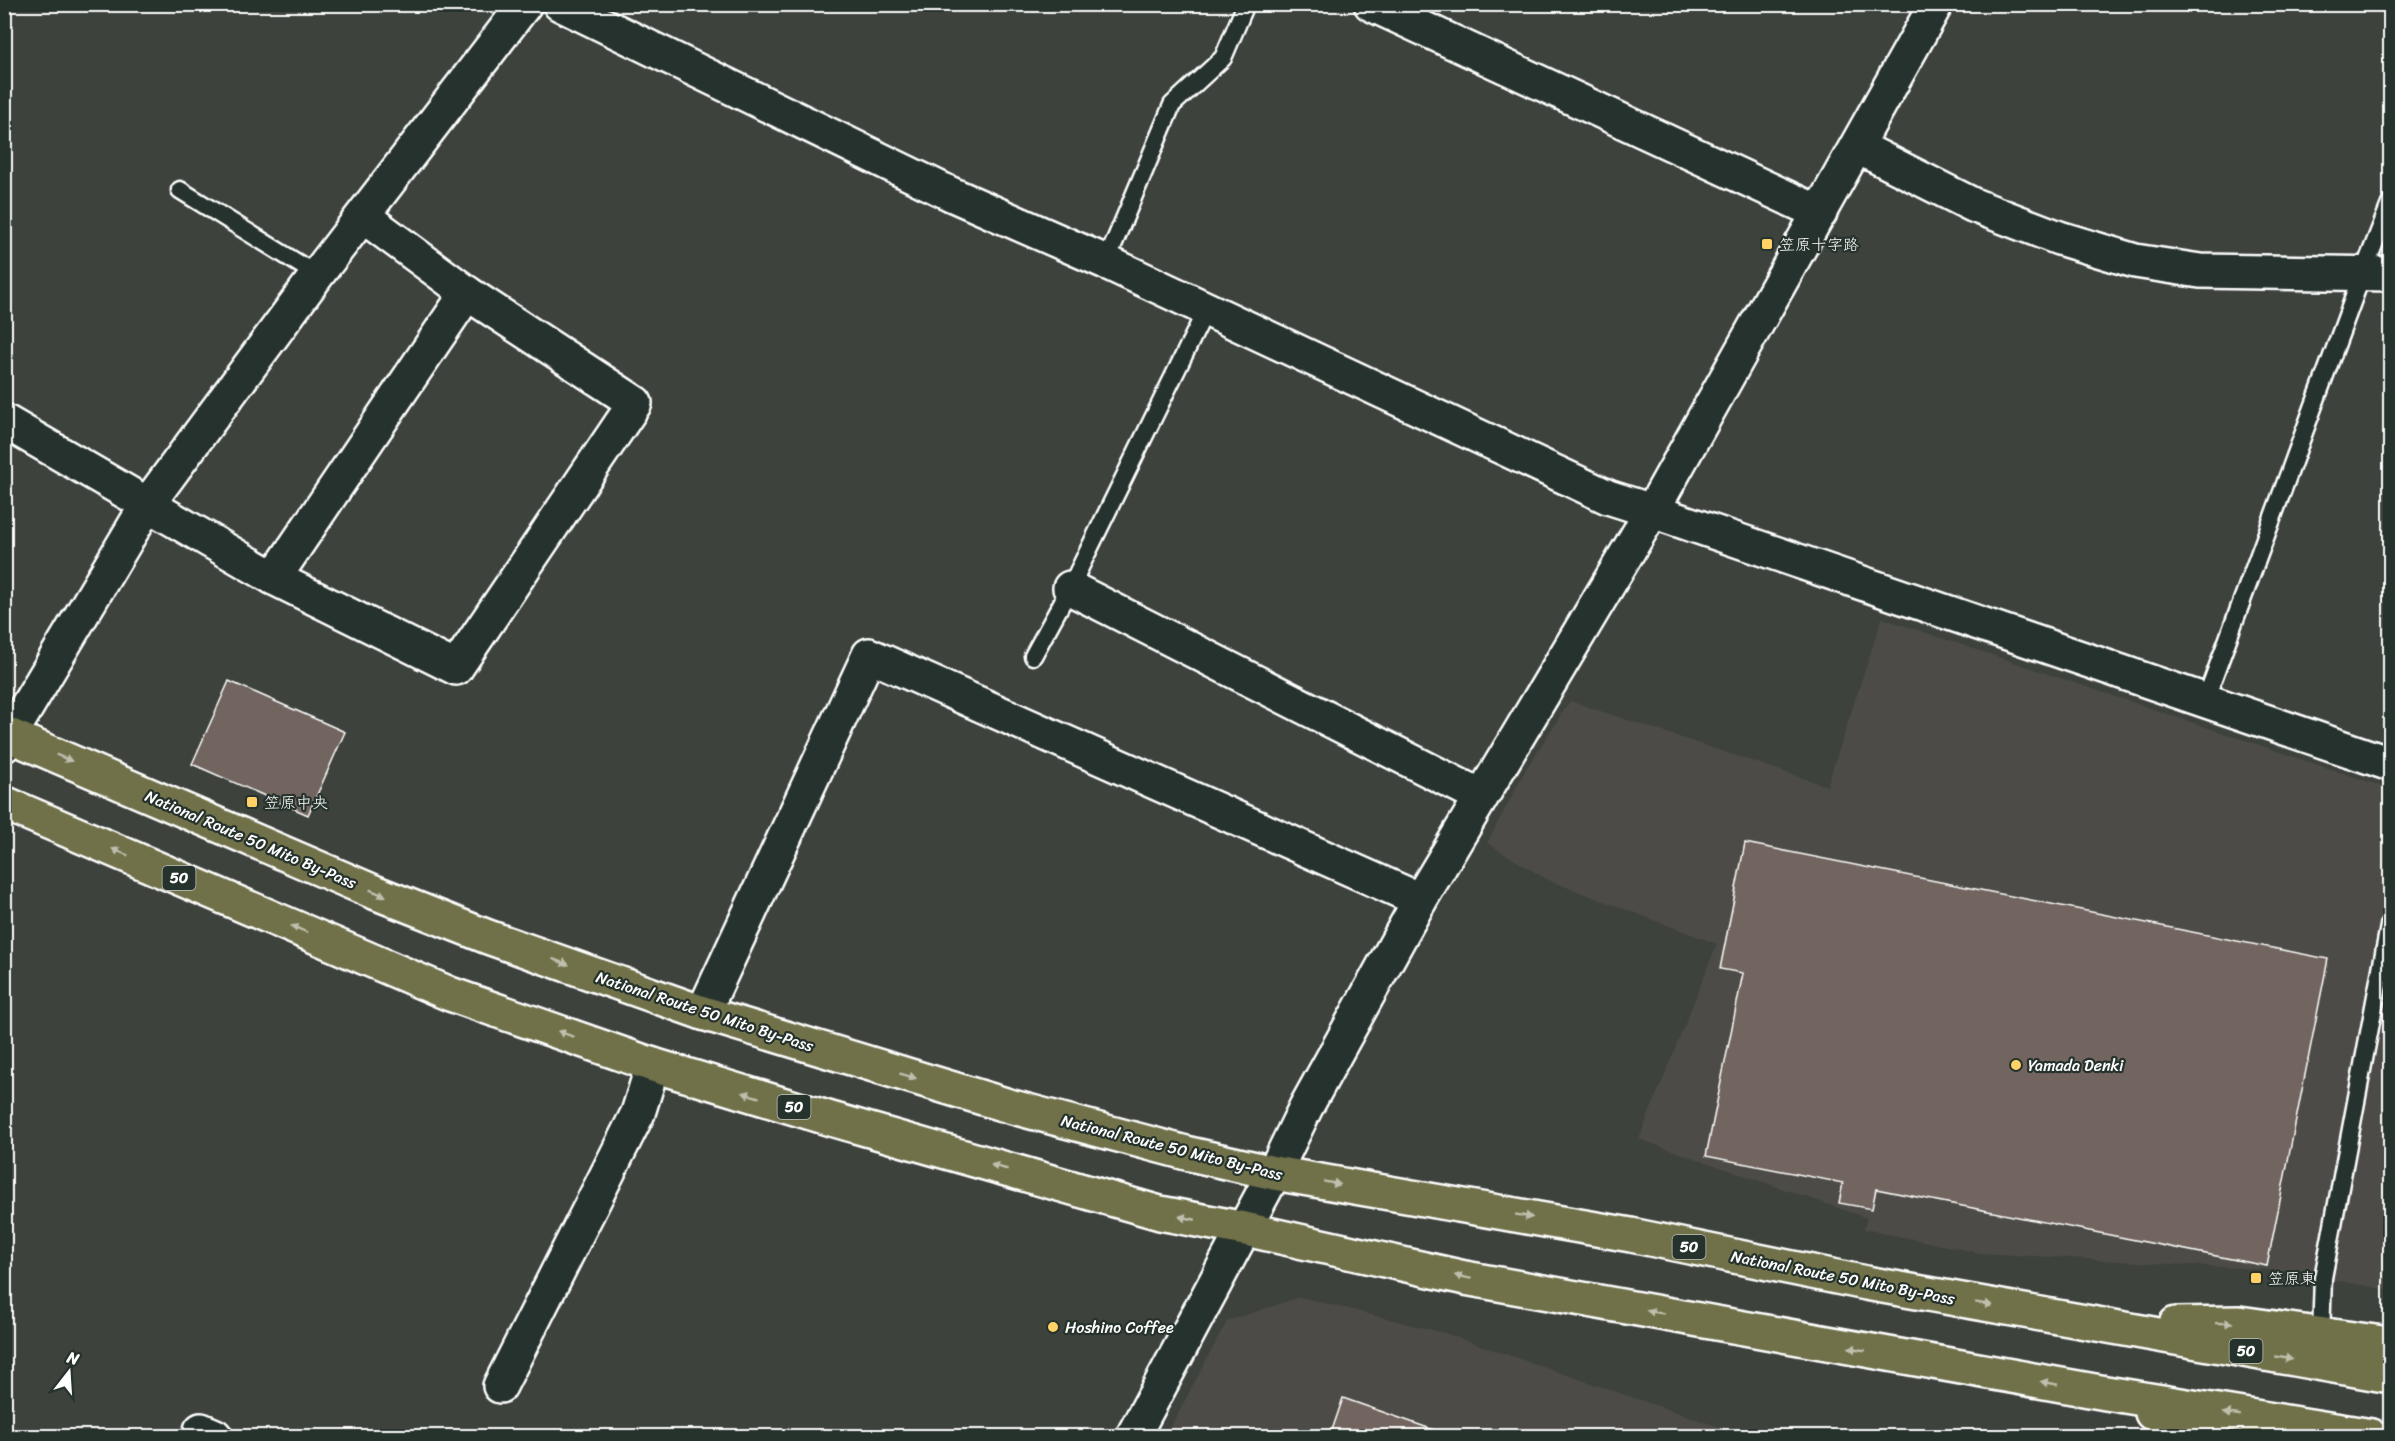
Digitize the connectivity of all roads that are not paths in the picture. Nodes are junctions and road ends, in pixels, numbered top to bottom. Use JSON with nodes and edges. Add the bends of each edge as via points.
{"nodes":[{"id":1,"x":525,"y":4,"type":"edge"},
{"id":2,"x":560,"y":4,"type":"edge"},
{"id":3,"x":1246,"y":4,"type":"edge"},
{"id":4,"x":1371,"y":4,"type":"edge"},
{"id":5,"x":1936,"y":4,"type":"edge"},
{"id":6,"x":1858,"y":147,"type":"junction"},
{"id":7,"x":180,"y":190,"type":"dead end"},
{"id":8,"x":2391,"y":204,"type":"edge"},
{"id":9,"x":1820,"y":213,"type":"junction"},
{"id":10,"x":363,"y":216,"type":"junction"},
{"id":11,"x":1106,"y":262,"type":"junction"},
{"id":12,"x":317,"y":274,"type":"junction"},
{"id":13,"x":2376,"y":274,"type":"edge"},
{"id":14,"x":467,"y":293,"type":"junction"},
{"id":15,"x":1206,"y":310,"type":"junction"},
{"id":16,"x":4,"y":421,"type":"edge"},
{"id":17,"x":147,"y":505,"type":"junction"},
{"id":18,"x":1652,"y":511,"type":"junction"},
{"id":19,"x":274,"y":578,"type":"junction"},
{"id":20,"x":1070,"y":588,"type":"junction"},
{"id":21,"x":1032,"y":656,"type":"dead end"},
{"id":22,"x":2205,"y":701,"type":"junction"},
{"id":23,"x":6,"y":738,"type":"edge"},
{"id":24,"x":2391,"y":764,"type":"edge"},
{"id":25,"x":1480,"y":796,"type":"junction"},
{"id":26,"x":4,"y":803,"type":"edge"},
{"id":27,"x":1420,"y":900,"type":"junction"},
{"id":28,"x":2391,"y":921,"type":"edge"},
{"id":29,"x":703,"y":1013,"type":"junction"},
{"id":30,"x":653,"y":1065,"type":"junction"},
{"id":31,"x":1275,"y":1173,"type":"junction"},
{"id":32,"x":1245,"y":1229,"type":"junction"},
{"id":33,"x":2102,"y":1325,"type":"junction"},
{"id":34,"x":2321,"y":1335,"type":"junction"},
{"id":35,"x":2391,"y":1344,"type":"edge"},
{"id":36,"x":2391,"y":1377,"type":"edge"},
{"id":37,"x":500,"y":1386,"type":"dead end"},
{"id":38,"x":2106,"y":1393,"type":"junction"},
{"id":39,"x":1133,"y":1437,"type":"edge"},
{"id":40,"x":2212,"y":1437,"type":"edge"},
{"id":41,"x":2372,"y":1437,"type":"edge"}],
"edges":[{"from":1,"to":10,"type":"street"},
{"from":2,"to":11,"type":"street","via":[[951,194]]},
{"from":3,"to":11,"type":"lane","via":[[1223,58],[1172,105]]},
{"from":4,"to":9,"type":"street"},
{"from":5,"to":6,"type":"street"},
{"from":6,"to":9,"type":"street"},
{"from":6,"to":13,"type":"street","via":[[1973,205],[2059,238],[2135,261],[2200,271]]},
{"from":7,"to":12,"type":"lane"},
{"from":8,"to":13,"type":"lane"},
{"from":9,"to":18,"type":"street"},
{"from":10,"to":12,"type":"street"},
{"from":10,"to":14,"type":"street"},
{"from":11,"to":15,"type":"street"},
{"from":12,"to":17,"type":"street"},
{"from":13,"to":22,"type":"lane"},
{"from":14,"to":19,"type":"street"},
{"from":14,"to":19,"type":"street","via":[[635,403],[456,668]]},
{"from":15,"to":18,"type":"street","via":[[1608,496]]},
{"from":15,"to":20,"type":"lane"},
{"from":16,"to":17,"type":"street"},
{"from":17,"to":19,"type":"street"},
{"from":17,"to":23,"type":"street"},
{"from":18,"to":22,"type":"street"},
{"from":18,"to":25,"type":"street"},
{"from":20,"to":21,"type":"lane"},
{"from":20,"to":25,"type":"street"},
{"from":22,"to":24,"type":"street"},
{"from":23,"to":29,"type":"highway","name":"National Route 50 Mito By-Pass","number":"50","one_way":true,"via":[[488,937]]},
{"from":25,"to":27,"type":"street"},
{"from":30,"to":26,"type":"highway","number":"50","one_way":true,"via":[[450,994]]},
{"from":27,"to":29,"type":"street","via":[[869,655]]},
{"from":27,"to":31,"type":"street","via":[[1306,1107]]},
{"from":28,"to":34,"type":"lane","via":[[2323,1278]]},
{"from":29,"to":31,"type":"highway","name":"National Route 50 Mito By-Pass","number":"50","one_way":true,"via":[[1010,1106]]},
{"from":32,"to":30,"type":"highway","number":"50","one_way":true,"via":[[1160,1213]]},
{"from":30,"to":37,"type":"street","via":[[638,1113]]},
{"from":31,"to":32,"type":"street"},
{"from":31,"to":33,"type":"highway","name":"National Route 50 Mito By-Pass","number":"50","one_way":true,"via":[[1631,1235],[1866,1283]]},
{"from":38,"to":32,"type":"highway","number":"50","one_way":true,"via":[[1465,1278]]},
{"from":32,"to":39,"type":"street"},
{"from":33,"to":34,"type":"highway","one_way":true,"via":[[2239,1323]]},
{"from":33,"to":36,"type":"highway","name":"National Route 50 Mito By-Pass","number":"50","one_way":true},
{"from":34,"to":35,"type":"highway"},
{"from":38,"to":40,"type":"highway"},
{"from":41,"to":38,"type":"highway","number":"50","one_way":true}]}
